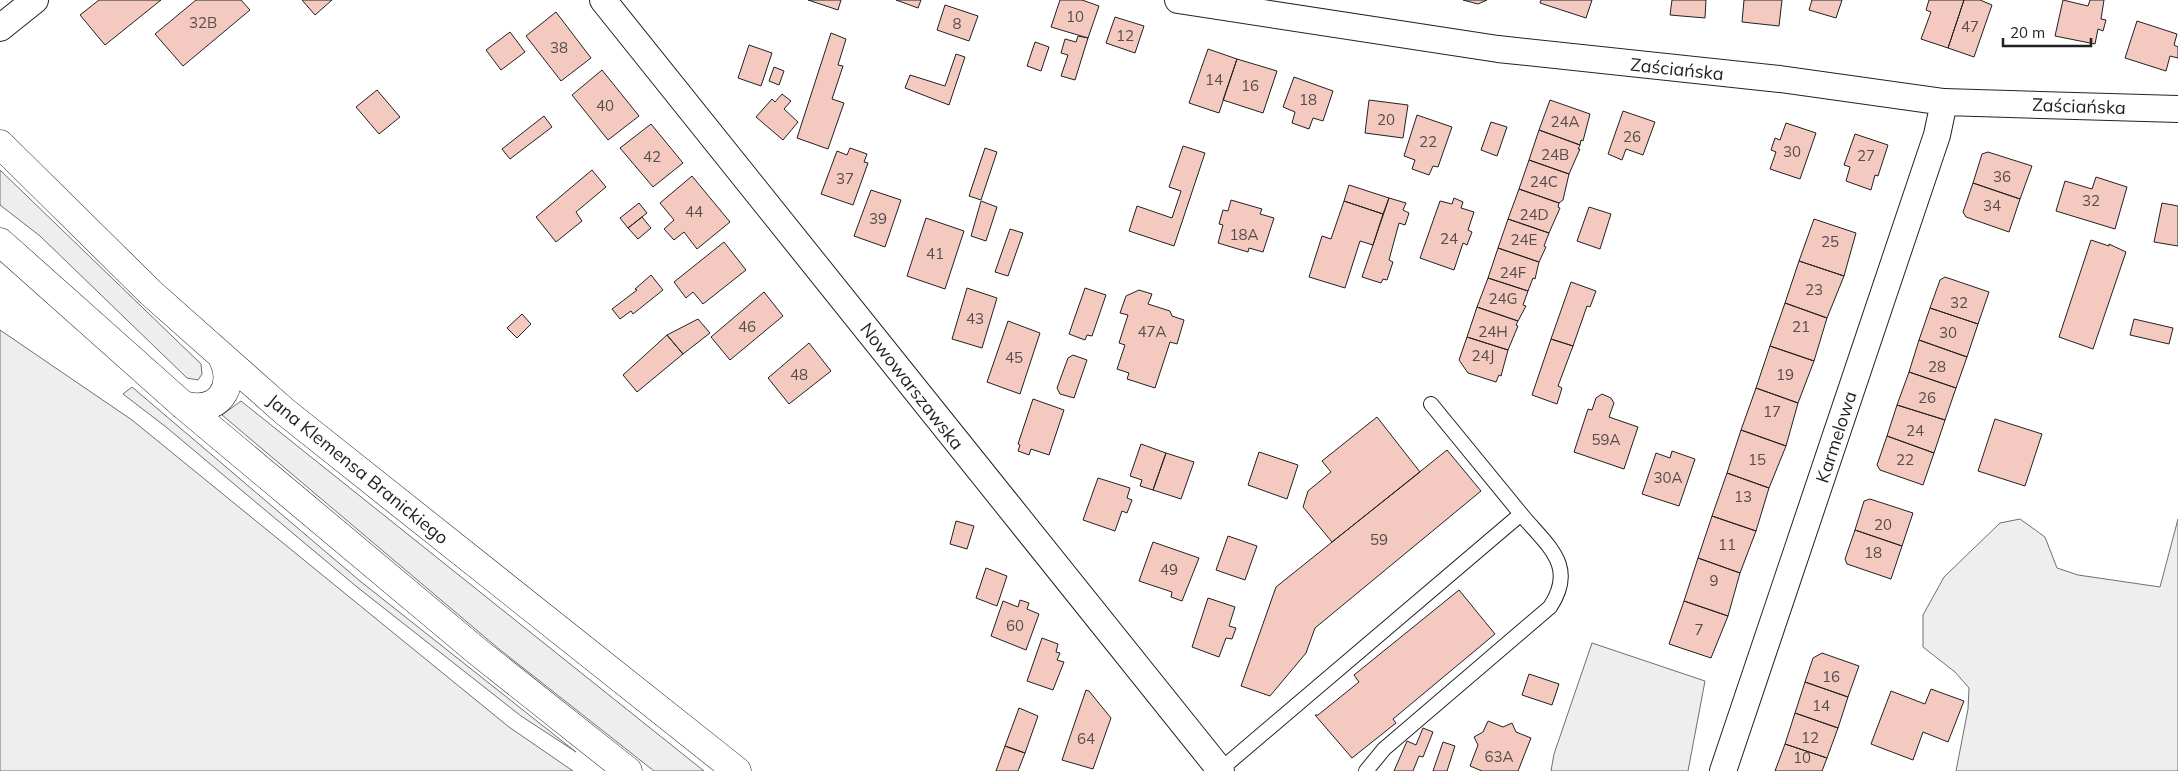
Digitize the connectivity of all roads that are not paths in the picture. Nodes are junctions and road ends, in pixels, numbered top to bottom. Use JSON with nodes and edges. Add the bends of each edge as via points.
{"nodes":[{"id":1,"x":35,"y":0,"type":"edge"},
{"id":2,"x":603,"y":0,"type":"edge"},
{"id":3,"x":1178,"y":0,"type":"edge"},
{"id":4,"x":0,"y":28,"type":"edge"},
{"id":5,"x":1944,"y":102,"type":"junction"},
{"id":6,"x":2178,"y":109,"type":"edge"},
{"id":7,"x":0,"y":144,"type":"edge"},
{"id":8,"x":0,"y":242,"type":"edge"},
{"id":9,"x":222,"y":357,"type":"junction"},
{"id":10,"x":1431,"y":404,"type":"dead end"},
{"id":11,"x":183,"y":405,"type":"junction"},
{"id":12,"x":1521,"y":514,"type":"junction"},
{"id":13,"x":628,"y":771,"type":"edge"},
{"id":14,"x":737,"y":771,"type":"edge"},
{"id":15,"x":1221,"y":771,"type":"edge"},
{"id":16,"x":1366,"y":771,"type":"edge"},
{"id":17,"x":1723,"y":771,"type":"edge"}],
"edges":[{"from":1,"to":4,"type":"street"},
{"from":2,"to":15,"type":"street","name":"Nowowarszawska"},
{"from":3,"to":5,"type":"street","name":"Zaściańska","via":[[1498,49],[1780,79]]},
{"from":5,"to":6,"type":"street","name":"Zaściańska"},
{"from":5,"to":17,"type":"street","name":"Karmelowa","via":[[1937,135]]},
{"from":7,"to":9,"type":"main road","name":"Jana Klemensa Branickiego","via":[[150,293]]},
{"from":8,"to":11,"type":"main road"},
{"from":9,"to":11,"type":"main road","via":[[228,377],[221,396],[204,408]]},
{"from":9,"to":14,"type":"main road","name":"Jana Klemensa Branickiego","via":[[284,411]]},
{"from":10,"to":12,"type":"lane"},
{"from":11,"to":13,"type":"main road","via":[[470,646]]},
{"from":12,"to":15,"type":"lane"},
{"from":12,"to":16,"type":"lane","via":[[1554,551],[1562,580],[1558,594],[1550,607],[1384,749]]}]}
